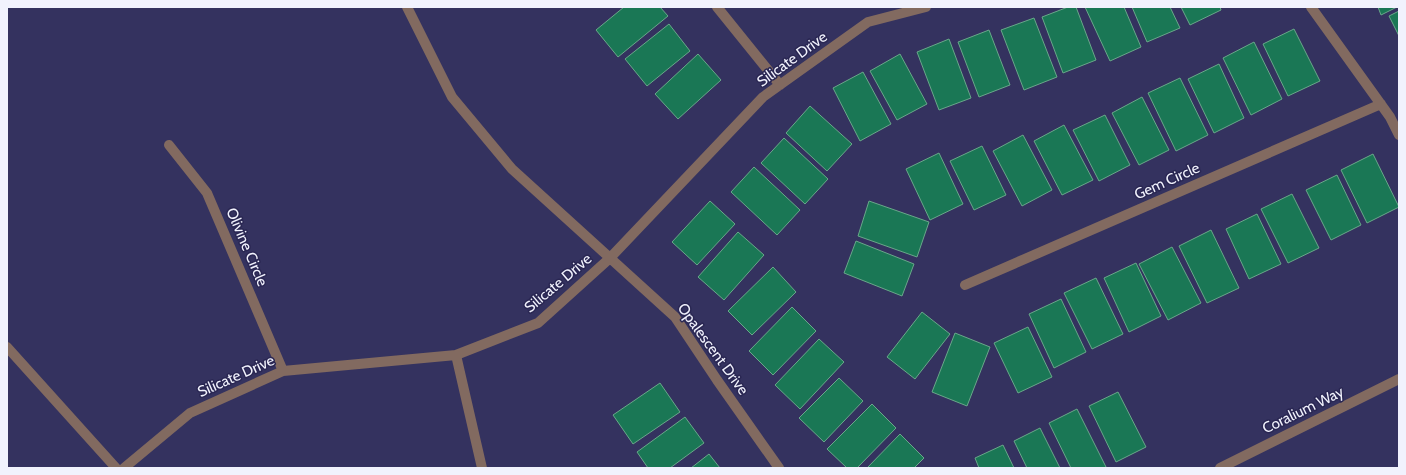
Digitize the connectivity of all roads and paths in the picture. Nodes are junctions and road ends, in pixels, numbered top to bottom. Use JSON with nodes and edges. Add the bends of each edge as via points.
{"nodes":[{"id":1,"x":406,"y":7,"type":"edge"},
{"id":2,"x":717,"y":7,"type":"edge"},
{"id":3,"x":926,"y":7,"type":"edge"},
{"id":4,"x":1311,"y":7,"type":"edge"},
{"id":5,"x":780,"y":85,"type":"junction"},
{"id":6,"x":1380,"y":104,"type":"junction"},
{"id":7,"x":1399,"y":136,"type":"edge"},
{"id":8,"x":168,"y":145,"type":"dead end"},
{"id":9,"x":610,"y":258,"type":"junction"},
{"id":10,"x":964,"y":285,"type":"dead end"},
{"id":11,"x":7,"y":347,"type":"edge"},
{"id":12,"x":456,"y":355,"type":"junction"},
{"id":13,"x":283,"y":370,"type":"junction"},
{"id":14,"x":1399,"y":379,"type":"edge"},
{"id":15,"x":116,"y":468,"type":"edge"},
{"id":16,"x":124,"y":468,"type":"edge"},
{"id":17,"x":482,"y":468,"type":"edge"},
{"id":18,"x":779,"y":468,"type":"edge"},
{"id":19,"x":1220,"y":468,"type":"edge"}],
"edges":[{"from":1,"to":9,"type":"street","name":"Opalescent Drive","via":[[452,97],[512,169]]},
{"from":2,"to":5,"type":"street"},
{"from":3,"to":5,"type":"street","name":"Silicate Drive","via":[[868,22]]},
{"from":4,"to":6,"type":"street"},
{"from":5,"to":9,"type":"street","name":"Silicate Drive","via":[[764,97]]},
{"from":6,"to":7,"type":"street"},
{"from":6,"to":10,"type":"street","name":"Gem Circle"},
{"from":8,"to":13,"type":"street","name":"Olivine Circle","via":[[207,193]]},
{"from":9,"to":12,"type":"street","name":"Silicate Drive","via":[[538,323]]},
{"from":9,"to":18,"type":"street","name":"Opalescent Drive","via":[[675,317]]},
{"from":11,"to":15,"type":"street"},
{"from":12,"to":13,"type":"street","name":"Silicate Drive"},
{"from":12,"to":17,"type":"street"},
{"from":13,"to":16,"type":"street","name":"Silicate Drive","via":[[190,413]]},
{"from":14,"to":19,"type":"street","name":"Coralium Way"}]}
